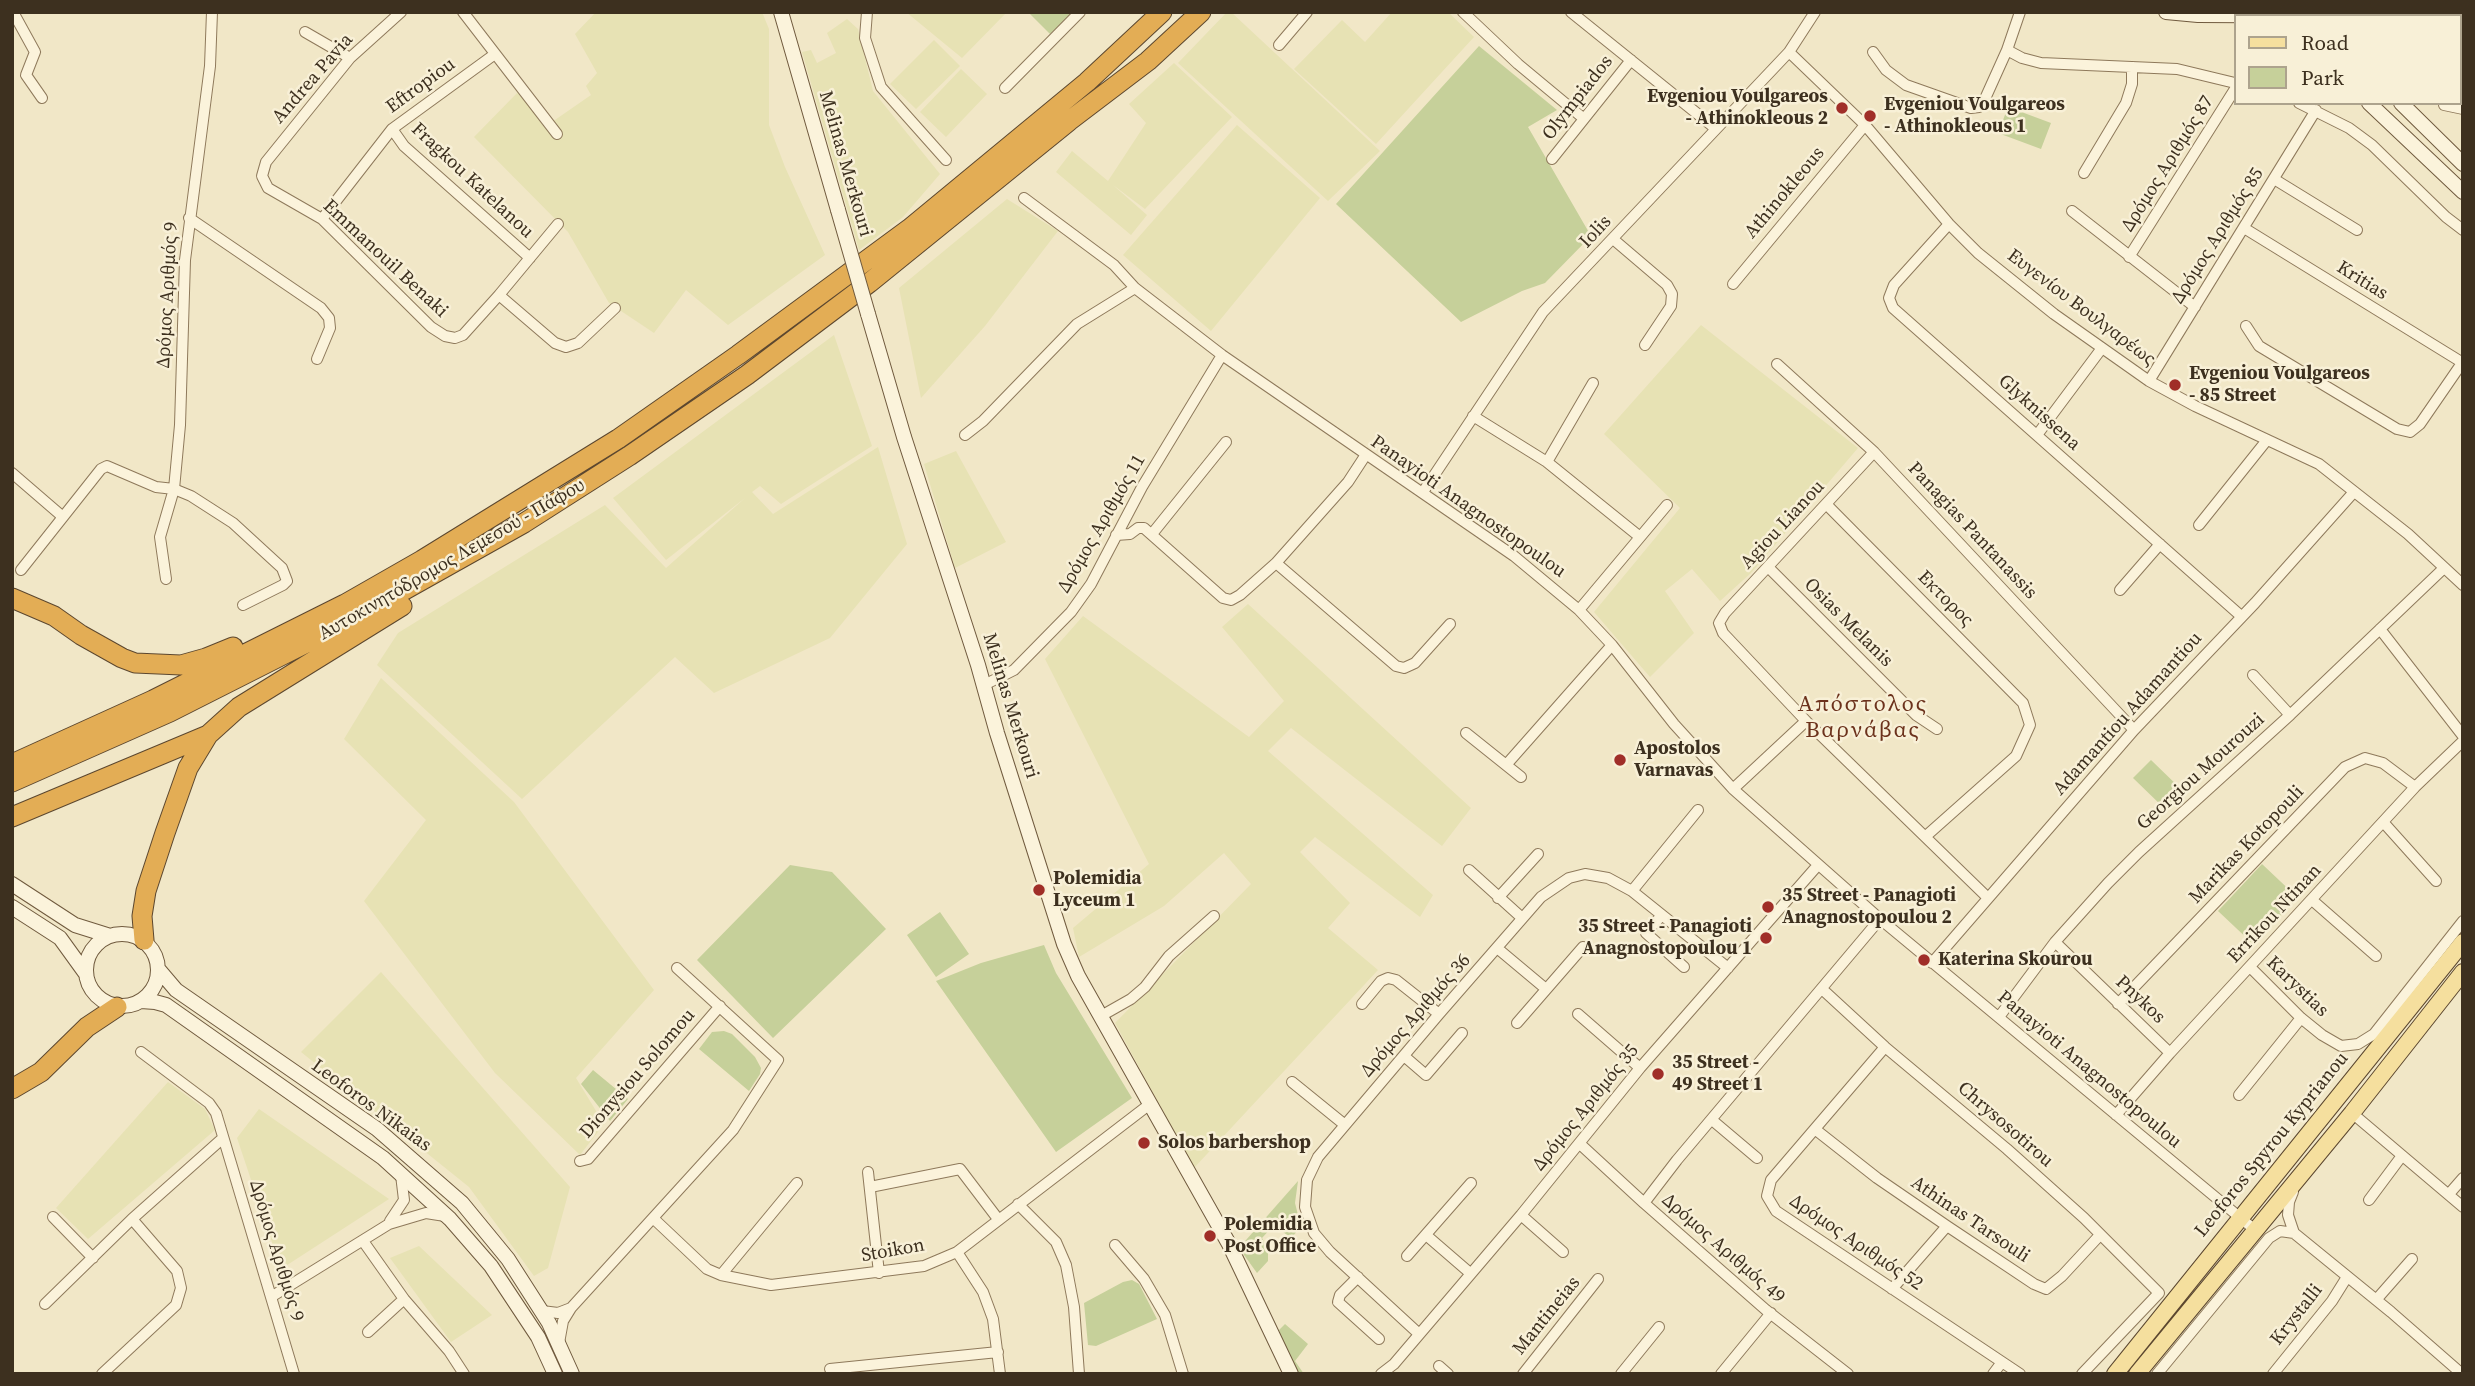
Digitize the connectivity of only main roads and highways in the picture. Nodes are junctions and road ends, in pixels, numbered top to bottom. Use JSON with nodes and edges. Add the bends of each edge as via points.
{"nodes":[{"id":1,"x":781,"y":12,"type":"edge"},
{"id":2,"x":1162,"y":12,"type":"edge"},
{"id":3,"x":1185,"y":12,"type":"edge"},
{"id":4,"x":1201,"y":12,"type":"edge"},
{"id":5,"x":2166,"y":12,"type":"edge"},
{"id":6,"x":2234,"y":15,"type":"edge"},
{"id":7,"x":2371,"y":105,"type":"edge"},
{"id":8,"x":2403,"y":105,"type":"edge"},
{"id":9,"x":1069,"y":121,"type":"junction"},
{"id":10,"x":2463,"y":164,"type":"edge"},
{"id":11,"x":2463,"y":192,"type":"edge"},
{"id":12,"x":954,"y":203,"type":"junction"},
{"id":13,"x":505,"y":509,"type":"junction"},
{"id":14,"x":524,"y":523,"type":"junction"},
{"id":15,"x":12,"y":598,"type":"edge"},
{"id":16,"x":208,"y":735,"type":"junction"},
{"id":17,"x":12,"y":764,"type":"edge"},
{"id":18,"x":12,"y":782,"type":"edge"},
{"id":19,"x":12,"y":817,"type":"edge"},
{"id":20,"x":12,"y":884,"type":"edge"},
{"id":21,"x":12,"y":907,"type":"edge"},
{"id":22,"x":110,"y":936,"type":"junction"},
{"id":23,"x":144,"y":940,"type":"junction"},
{"id":24,"x":2463,"y":942,"type":"edge"},
{"id":25,"x":159,"y":970,"type":"junction"},
{"id":26,"x":2463,"y":972,"type":"edge"},
{"id":27,"x":86,"y":974,"type":"junction"},
{"id":28,"x":141,"y":1002,"type":"junction"},
{"id":29,"x":117,"y":1007,"type":"junction"},
{"id":30,"x":12,"y":1089,"type":"edge"},
{"id":31,"x":555,"y":1374,"type":"edge"},
{"id":32,"x":572,"y":1374,"type":"edge"},
{"id":33,"x":1291,"y":1374,"type":"edge"},
{"id":34,"x":2115,"y":1374,"type":"edge"},
{"id":35,"x":2137,"y":1374,"type":"edge"}],
"edges":[{"from":1,"to":33,"type":"main road","name":"Melinas Merkouri","bridge":true,"via":[[904,438],[1064,944],[1229,1244]]},
{"from":2,"to":12,"type":"highway"},
{"from":3,"to":9,"type":"highway"},
{"from":4,"to":9,"type":"highway","via":[[1148,61]]},
{"from":5,"to":6,"type":"main road"},
{"from":7,"to":11,"type":"main road"},
{"from":8,"to":10,"type":"main road"},
{"from":9,"to":12,"type":"highway"},
{"from":12,"to":13,"type":"highway","name":"Αυτοκινητόδρομος Λεμεσού - Πάφου","via":[[909,229],[618,439]]},
{"from":12,"to":14,"type":"highway","name":"Αυτοκινητόδρομος Λεμεσού - Πάφου","via":[[878,275],[747,375]]},
{"from":13,"to":15,"type":"highway","via":[[249,639],[181,665],[122,658],[54,616]]},
{"from":13,"to":17,"type":"highway","name":"Αυτοκινητόδρομος Λεμεσού - Πάφου","via":[[345,604]]},
{"from":14,"to":16,"type":"highway","via":[[445,580],[239,707]]},
{"from":14,"to":18,"type":"highway","name":"Αυτοκινητόδρομος Λεμεσού - Πάφου","via":[[293,650],[170,712]]},
{"from":16,"to":19,"type":"highway"},
{"from":16,"to":23,"type":"highway","via":[[188,768],[146,891]]},
{"from":20,"to":22,"type":"main road","via":[[75,925]]},
{"from":21,"to":27,"type":"main road","via":[[60,938]]},
{"from":22,"to":23,"type":"main road","via":[[133,935]]},
{"from":22,"to":27,"type":"main road","via":[[92,950]]},
{"from":23,"to":25,"type":"main road","via":[[152,948]]},
{"from":24,"to":34,"type":"main road","name":"Leoforos Spyrou Kyprianou"},
{"from":25,"to":28,"type":"main road","via":[[151,993]]},
{"from":25,"to":32,"type":"main road","name":"Leoforos Nikaias","via":[[176,990],[377,1129],[462,1203],[508,1259],[542,1311]]},
{"from":26,"to":35,"type":"main road","name":"Leoforos Spyrou Kyprianou","via":[[2353,1114]]},
{"from":27,"to":29,"type":"main road","via":[[96,995]]},
{"from":28,"to":29,"type":"main road"},
{"from":28,"to":31,"type":"main road","name":"Leoforos Nikaias","via":[[166,1005],[365,1143],[450,1219],[491,1266],[538,1337]]},
{"from":29,"to":30,"type":"highway","via":[[87,1027],[41,1072]]}]}
